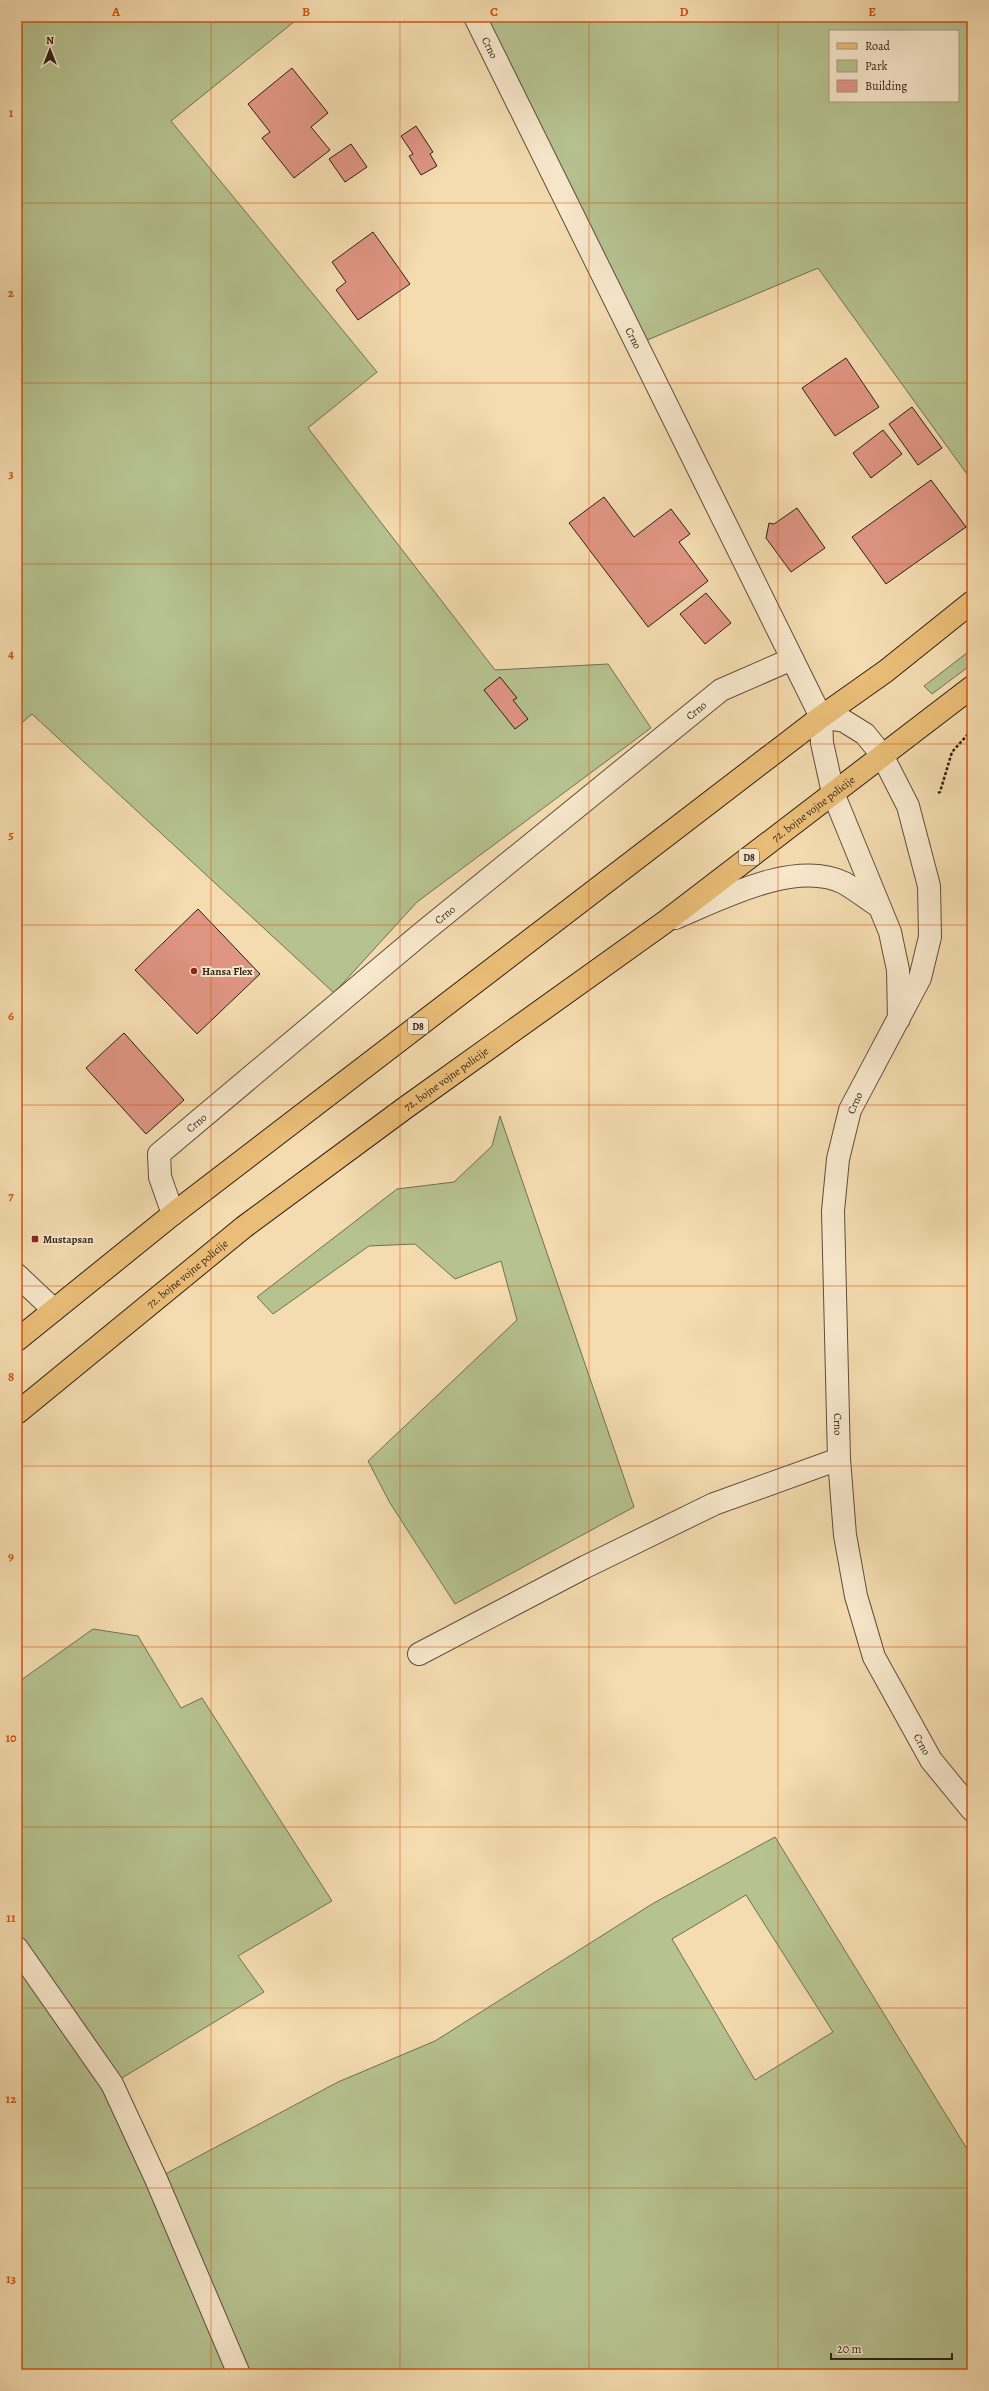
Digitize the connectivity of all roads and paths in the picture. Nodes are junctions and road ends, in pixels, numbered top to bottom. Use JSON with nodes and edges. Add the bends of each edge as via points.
{"nodes":[{"id":1,"x":474,"y":17,"type":"edge"},
{"id":2,"x":972,"y":602,"type":"edge"},
{"id":3,"x":792,"y":659,"type":"junction"},
{"id":4,"x":972,"y":687,"type":"edge"},
{"id":5,"x":821,"y":716,"type":"junction"},
{"id":6,"x":882,"y":755,"type":"junction"},
{"id":7,"x":832,"y":793,"type":"junction"},
{"id":8,"x":877,"y":905,"type":"junction"},
{"id":9,"x":665,"y":922,"type":"junction"},
{"id":10,"x":899,"y":1019,"type":"junction"},
{"id":11,"x":172,"y":1214,"type":"junction"},
{"id":12,"x":17,"y":1275,"type":"edge"},
{"id":13,"x":54,"y":1310,"type":"junction"},
{"id":14,"x":17,"y":1340,"type":"edge"},
{"id":15,"x":17,"y":1413,"type":"edge"},
{"id":16,"x":839,"y":1459,"type":"junction"},
{"id":17,"x":419,"y":1654,"type":"dead end"},
{"id":18,"x":972,"y":1810,"type":"edge"},
{"id":19,"x":17,"y":1948,"type":"edge"},
{"id":20,"x":239,"y":2374,"type":"edge"}],
"edges":[{"from":1,"to":3,"type":"street","name":"Crno"},
{"from":2,"to":5,"type":"main road","number":"D8","via":[[886,671]]},
{"from":3,"to":5,"type":"street","name":"Crno"},
{"from":3,"to":11,"type":"street","name":"Crno","via":[[722,690],[422,933],[159,1154],[160,1177]]},
{"from":4,"to":6,"type":"main road","number":"D8"},
{"from":5,"to":6,"type":"street","name":"Crno","via":[[844,721],[864,734]]},
{"from":5,"to":7,"type":"street","name":"Crno","via":[[822,743]]},
{"from":5,"to":11,"type":"main road","number":"D8"},
{"from":6,"to":7,"type":"main road","name":"72. bojne vojne policije","number":"D8"},
{"from":6,"to":10,"type":"street","name":"Crno","via":[[908,806],[930,886],[930,937],[920,978]]},
{"from":7,"to":8,"type":"street","name":"Crno"},
{"from":7,"to":9,"type":"main road","name":"72. bojne vojne policije","number":"D8"},
{"from":8,"to":9,"type":"street","via":[[843,883],[812,875],[753,886]]},
{"from":8,"to":10,"type":"street","name":"Crno","via":[[890,932],[898,970]]},
{"from":9,"to":15,"type":"main road","name":"72. bojne vojne policije","number":"D8","via":[[405,1108],[244,1228]]},
{"from":10,"to":16,"type":"street","name":"Crno","via":[[850,1110],[838,1160],[832,1211]]},
{"from":11,"to":13,"type":"main road","number":"D8"},
{"from":12,"to":13,"type":"street"},
{"from":13,"to":14,"type":"main road","number":"D8"},
{"from":16,"to":17,"type":"street","via":[[714,1504],[585,1567]]},
{"from":16,"to":18,"type":"street","name":"Crno","via":[[845,1535],[856,1596],[874,1657],[931,1760]]},
{"from":19,"to":20,"type":"street","via":[[112,2084],[156,2179]]}]}
